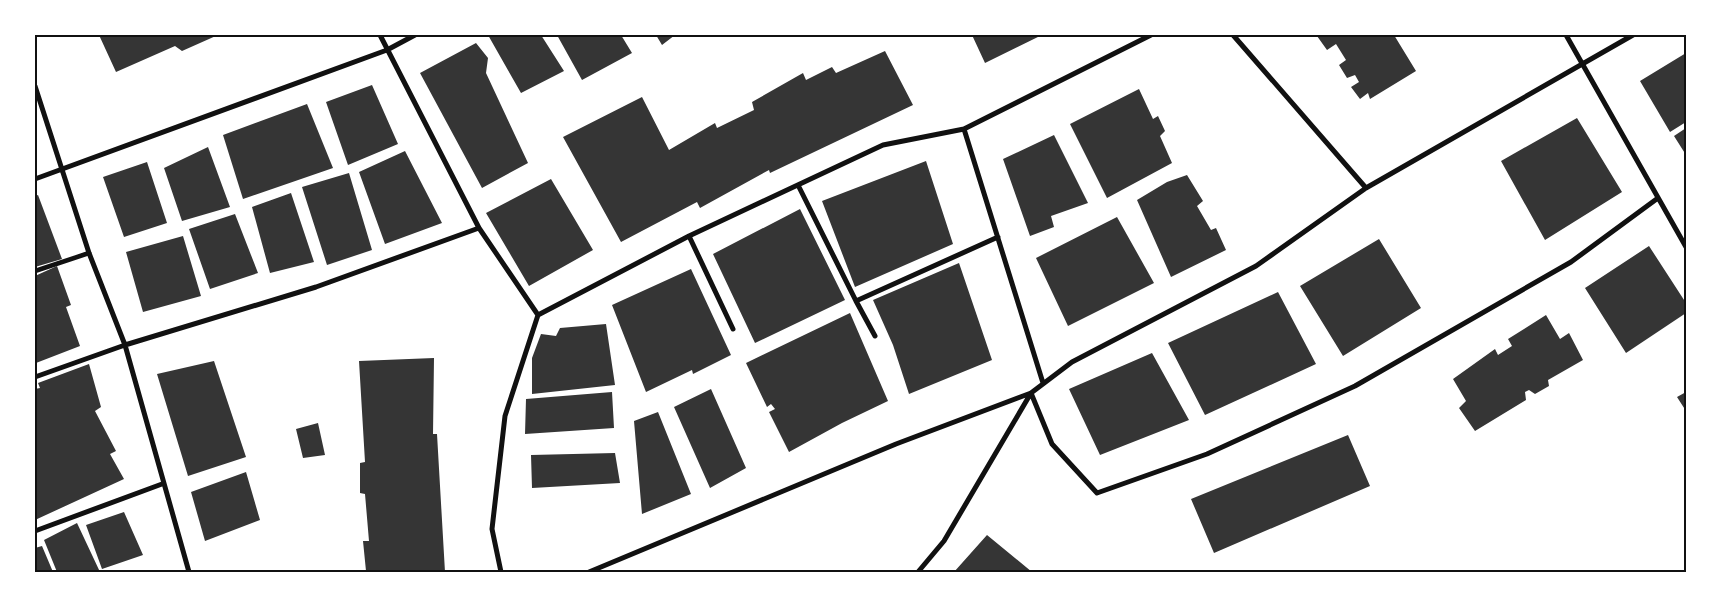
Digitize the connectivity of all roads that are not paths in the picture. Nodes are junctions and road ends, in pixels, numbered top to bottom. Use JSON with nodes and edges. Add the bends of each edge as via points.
{"nodes":[{"id":1,"x":380,"y":35,"type":"edge"},
{"id":2,"x":416,"y":35,"type":"edge"},
{"id":3,"x":1151,"y":35,"type":"edge"},
{"id":4,"x":1233,"y":35,"type":"edge"},
{"id":5,"x":1566,"y":35,"type":"edge"},
{"id":6,"x":1633,"y":35,"type":"edge"},
{"id":7,"x":387,"y":50,"type":"junction"},
{"id":8,"x":1582,"y":62,"type":"junction"},
{"id":9,"x":35,"y":86,"type":"edge"},
{"id":10,"x":964,"y":129,"type":"junction"},
{"id":11,"x":61,"y":171,"type":"junction"},
{"id":12,"x":35,"y":179,"type":"edge"},
{"id":13,"x":798,"y":184,"type":"junction"},
{"id":14,"x":1366,"y":188,"type":"junction"},
{"id":15,"x":1658,"y":198,"type":"junction"},
{"id":16,"x":479,"y":228,"type":"junction"},
{"id":17,"x":689,"y":236,"type":"junction"},
{"id":18,"x":998,"y":237,"type":"junction"},
{"id":19,"x":1686,"y":247,"type":"edge"},
{"id":20,"x":89,"y":253,"type":"junction"},
{"id":21,"x":35,"y":271,"type":"edge"},
{"id":22,"x":856,"y":300,"type":"junction"},
{"id":23,"x":538,"y":315,"type":"junction"},
{"id":24,"x":733,"y":329,"type":"dead end"},
{"id":25,"x":876,"y":336,"type":"dead end"},
{"id":26,"x":125,"y":345,"type":"junction"},
{"id":27,"x":35,"y":377,"type":"edge"},
{"id":28,"x":1043,"y":383,"type":"junction"},
{"id":29,"x":1031,"y":392,"type":"junction"},
{"id":30,"x":162,"y":484,"type":"junction"},
{"id":31,"x":35,"y":531,"type":"edge"},
{"id":32,"x":188,"y":572,"type":"edge"},
{"id":33,"x":501,"y":572,"type":"edge"},
{"id":34,"x":590,"y":572,"type":"edge"},
{"id":35,"x":918,"y":572,"type":"edge"}],
"edges":[{"from":1,"to":7,"type":"street"},
{"from":2,"to":7,"type":"street"},
{"from":3,"to":10,"type":"street"},
{"from":4,"to":14,"type":"street"},
{"from":5,"to":8,"type":"street"},
{"from":6,"to":8,"type":"street"},
{"from":7,"to":11,"type":"street"},
{"from":7,"to":16,"type":"street"},
{"from":8,"to":14,"type":"street"},
{"from":8,"to":15,"type":"street"},
{"from":9,"to":11,"type":"street"},
{"from":10,"to":13,"type":"street","via":[[883,145]]},
{"from":10,"to":18,"type":"street"},
{"from":11,"to":12,"type":"street"},
{"from":11,"to":20,"type":"street"},
{"from":13,"to":17,"type":"street"},
{"from":13,"to":22,"type":"street"},
{"from":14,"to":28,"type":"street","via":[[1256,266],[1072,362]]},
{"from":15,"to":19,"type":"street"},
{"from":15,"to":29,"type":"street","via":[[1572,262],[1355,386],[1206,454],[1097,493],[1052,444]]},
{"from":16,"to":23,"type":"street"},
{"from":16,"to":26,"type":"street","via":[[316,287]]},
{"from":17,"to":23,"type":"street"},
{"from":17,"to":24,"type":"street"},
{"from":18,"to":22,"type":"street"},
{"from":18,"to":28,"type":"street"},
{"from":20,"to":21,"type":"street"},
{"from":20,"to":26,"type":"street"},
{"from":22,"to":25,"type":"street"},
{"from":23,"to":33,"type":"street","via":[[505,416],[492,529]]},
{"from":26,"to":27,"type":"street"},
{"from":26,"to":30,"type":"street"},
{"from":28,"to":29,"type":"street"},
{"from":29,"to":34,"type":"street","via":[[896,444]]},
{"from":29,"to":35,"type":"street","via":[[944,541]]},
{"from":30,"to":31,"type":"street"},
{"from":30,"to":32,"type":"street"}]}
